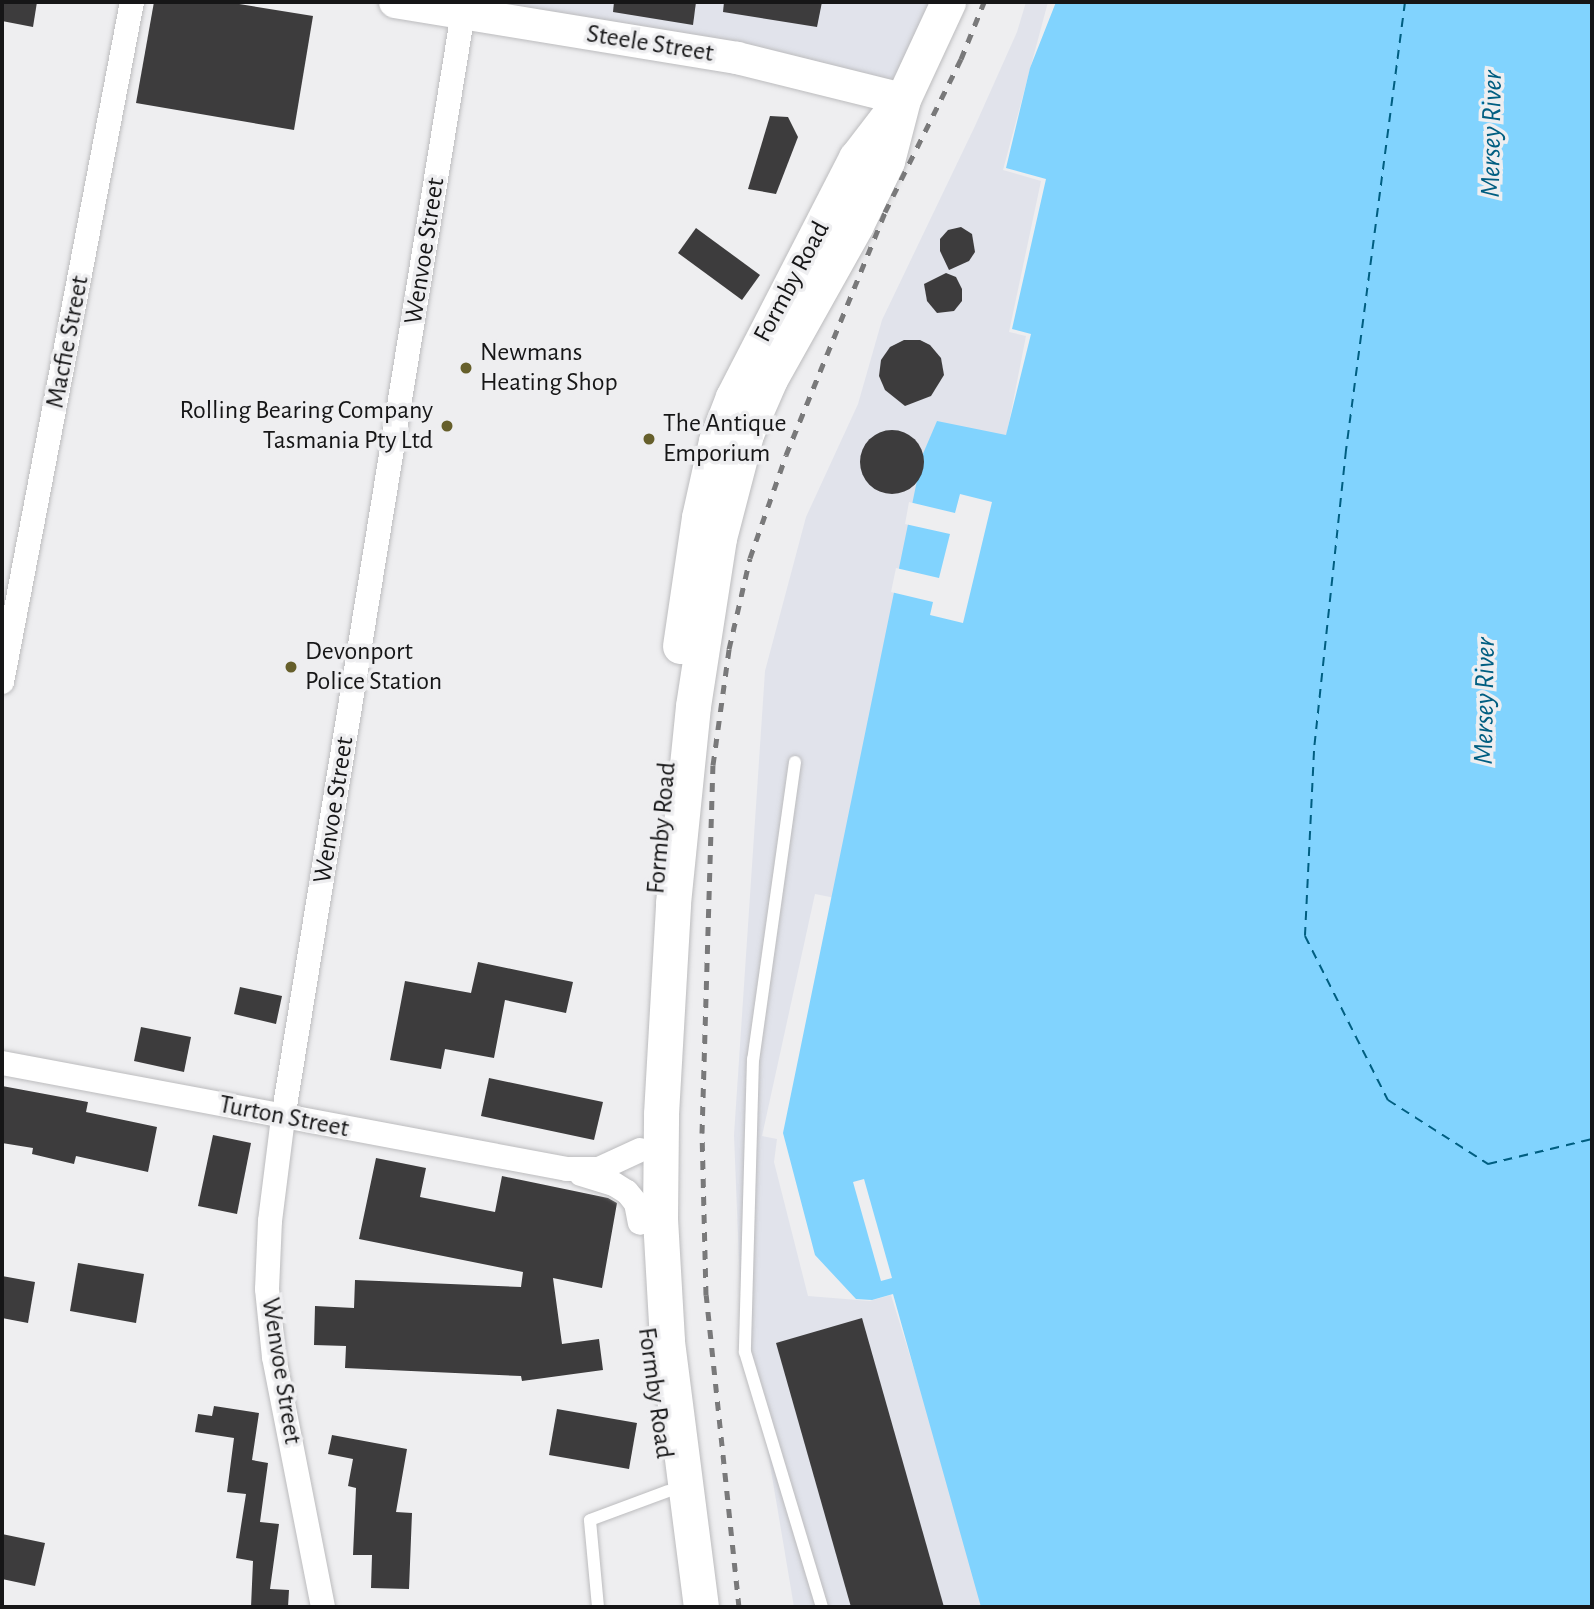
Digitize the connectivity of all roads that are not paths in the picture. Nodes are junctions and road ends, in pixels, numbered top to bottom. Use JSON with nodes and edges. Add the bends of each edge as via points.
{"nodes":[{"id":1,"x":395,"y":2,"type":"edge"},
{"id":2,"x":948,"y":2,"type":"edge"},
{"id":3,"x":133,"y":5,"type":"edge"},
{"id":4,"x":463,"y":13,"type":"junction"},
{"id":5,"x":903,"y":99,"type":"junction"},
{"id":6,"x":2,"y":682,"type":"edge"},
{"id":7,"x":795,"y":762,"type":"dead end"},
{"id":8,"x":2,"y":1063,"type":"edge"},
{"id":9,"x":284,"y":1118,"type":"junction"},
{"id":10,"x":640,"y":1150,"type":"junction"},
{"id":11,"x":567,"y":1169,"type":"junction"},
{"id":12,"x":640,"y":1223,"type":"junction"},
{"id":13,"x":668,"y":1491,"type":"junction"},
{"id":14,"x":323,"y":1607,"type":"edge"},
{"id":15,"x":598,"y":1607,"type":"edge"},
{"id":16,"x":683,"y":1607,"type":"edge"},
{"id":17,"x":701,"y":1607,"type":"edge"},
{"id":18,"x":822,"y":1607,"type":"edge"}],
"edges":[{"from":1,"to":4,"type":"street","name":"Steele Street"},
{"from":2,"to":5,"type":"main road","name":"Formby Road"},
{"from":3,"to":6,"type":"street","name":"Macfie Street"},
{"from":4,"to":5,"type":"street","name":"Steele Street","via":[[737,58]]},
{"from":4,"to":9,"type":"street","name":"Wenvoe Street"},
{"from":5,"to":10,"type":"main road","name":"Formby Road","via":[[856,158],[733,397],[710,465],[686,594],[666,775],[643,1052]]},
{"from":5,"to":17,"type":"main road","name":"Formby Road","via":[[887,161],[769,379],[746,434],[719,538],[693,706],[673,903],[660,1217],[667,1340]]},
{"from":7,"to":18,"type":"lane","via":[[753,1059],[745,1352]]},
{"from":8,"to":9,"type":"street","name":"Turton Street"},
{"from":9,"to":11,"type":"street","name":"Turton Street"},
{"from":9,"to":14,"type":"street","name":"Wenvoe Street","via":[[270,1221],[267,1289],[274,1357]]},
{"from":10,"to":11,"type":"street","name":"Turton Street","via":[[599,1169]]},
{"from":10,"to":12,"type":"main road","name":"Formby Road"},
{"from":11,"to":12,"type":"street","name":"Turton Street","via":[[621,1187],[636,1203]]},
{"from":12,"to":13,"type":"main road","name":"Formby Road","via":[[645,1327]]},
{"from":13,"to":15,"type":"lane","via":[[590,1520]]},
{"from":13,"to":16,"type":"main road","name":"Formby Road"}]}
